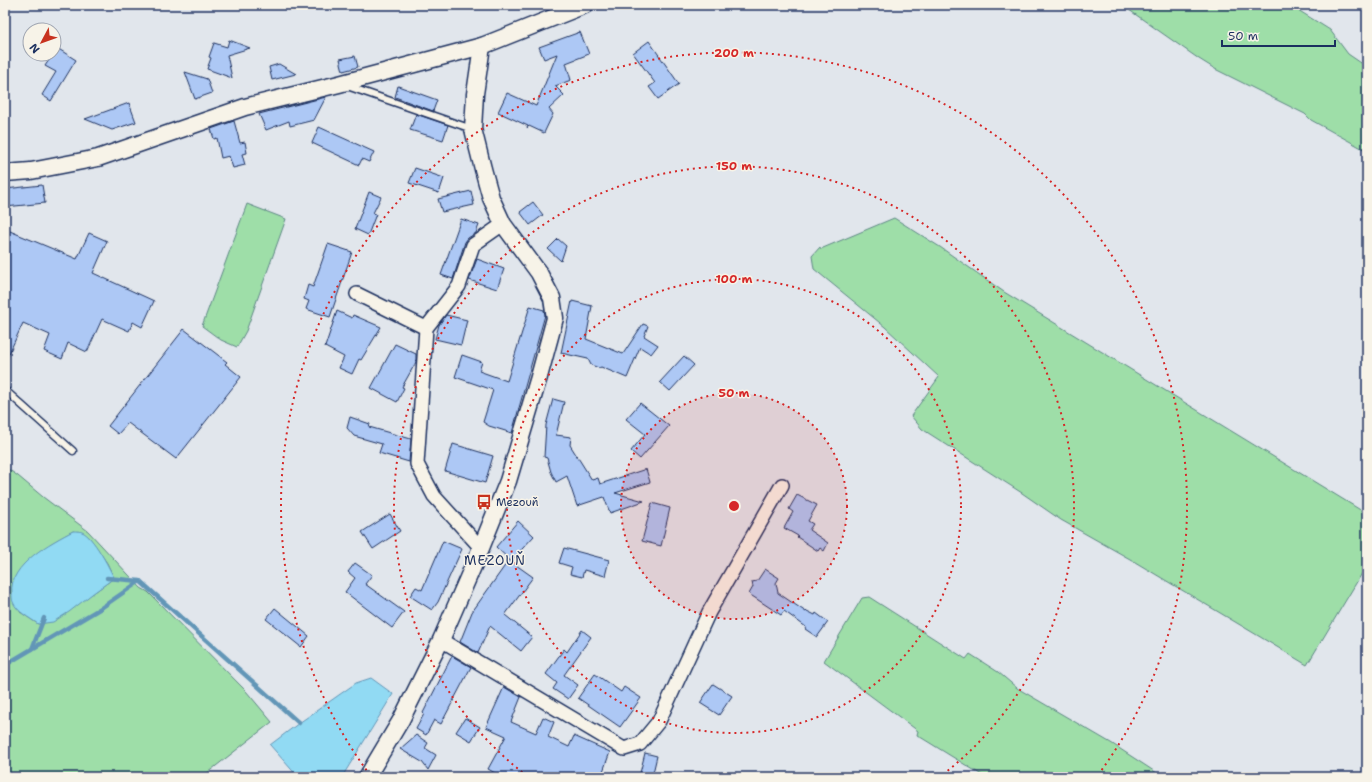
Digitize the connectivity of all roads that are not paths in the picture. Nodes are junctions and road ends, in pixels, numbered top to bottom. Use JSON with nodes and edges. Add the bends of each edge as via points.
{"nodes":[{"id":1,"x":585,"y":5,"type":"edge"},
{"id":2,"x":482,"y":46,"type":"junction"},
{"id":3,"x":339,"y":84,"type":"junction"},
{"id":4,"x":473,"y":129,"type":"junction"},
{"id":5,"x":5,"y":173,"type":"edge"},
{"id":6,"x":503,"y":224,"type":"junction"},
{"id":7,"x":357,"y":294,"type":"dead end"},
{"id":8,"x":426,"y":328,"type":"junction"},
{"id":9,"x":5,"y":390,"type":"edge"},
{"id":10,"x":73,"y":451,"type":"dead end"},
{"id":11,"x":782,"y":485,"type":"dead end"},
{"id":12,"x":481,"y":548,"type":"junction"},
{"id":13,"x":441,"y":640,"type":"junction"},
{"id":14,"x":367,"y":777,"type":"edge"}],
"edges":[{"from":1,"to":2,"type":"street"},
{"from":2,"to":3,"type":"street"},
{"from":2,"to":4,"type":"street"},
{"from":3,"to":4,"type":"lane"},
{"from":3,"to":5,"type":"street","via":[[245,107],[98,158],[31,171]]},
{"from":4,"to":6,"type":"street","via":[[491,198]]},
{"from":6,"to":8,"type":"street","via":[[473,245],[459,286]]},
{"from":6,"to":12,"type":"street","via":[[539,274],[552,298],[555,318],[508,481]]},
{"from":7,"to":8,"type":"street"},
{"from":8,"to":12,"type":"street","via":[[417,464],[434,496]]},
{"from":9,"to":10,"type":"lane"},
{"from":11,"to":13,"type":"street","via":[[709,612],[659,720],[640,744],[624,749]]},
{"from":12,"to":13,"type":"street"},
{"from":13,"to":14,"type":"street","via":[[401,720]]}]}
